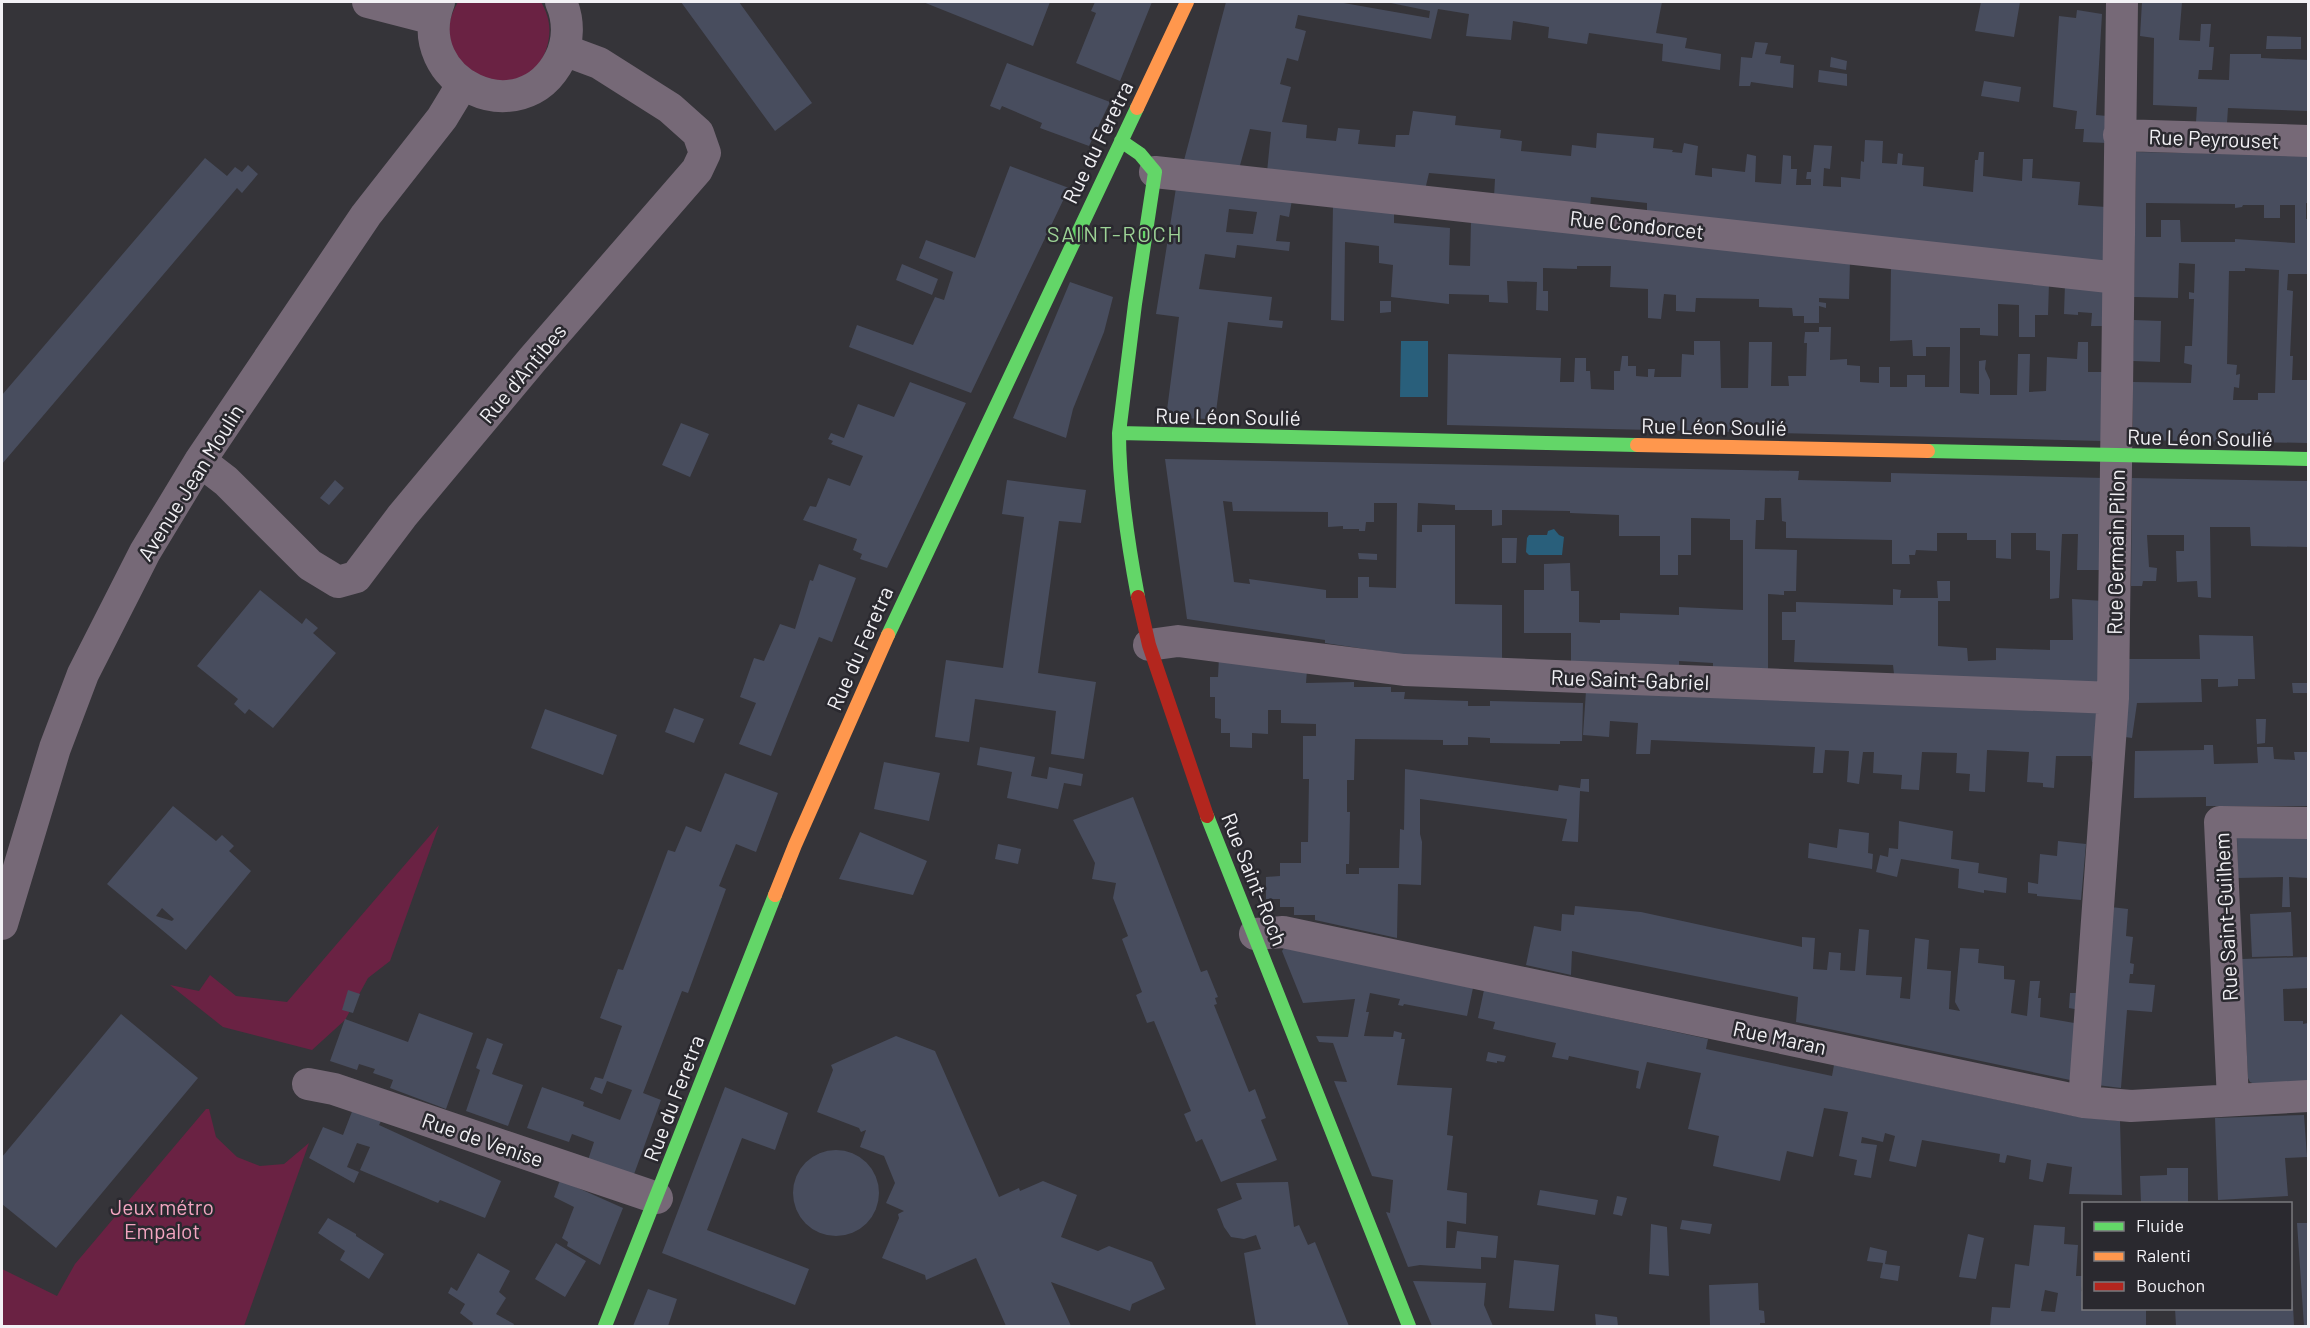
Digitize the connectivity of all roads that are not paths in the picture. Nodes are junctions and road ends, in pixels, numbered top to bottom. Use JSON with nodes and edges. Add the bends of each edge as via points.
{"nodes":[{"id":1,"x":368,"y":2,"type":"edge"},
{"id":2,"x":561,"y":2,"type":"edge"},
{"id":3,"x":1187,"y":2,"type":"edge"},
{"id":4,"x":2122,"y":2,"type":"edge"},
{"id":5,"x":436,"y":10,"type":"edge"},
{"id":6,"x":564,"y":51,"type":"junction"},
{"id":7,"x":462,"y":85,"type":"junction"},
{"id":8,"x":2119,"y":135,"type":"junction"},
{"id":9,"x":1121,"y":141,"type":"junction"},
{"id":10,"x":2308,"y":141,"type":"edge"},
{"id":11,"x":1155,"y":172,"type":"junction"},
{"id":12,"x":2118,"y":278,"type":"junction"},
{"id":13,"x":1119,"y":433,"type":"junction"},
{"id":14,"x":2116,"y":456,"type":"junction"},
{"id":15,"x":2308,"y":459,"type":"edge"},
{"id":16,"x":200,"y":461,"type":"junction"},
{"id":17,"x":1149,"y":645,"type":"junction"},
{"id":18,"x":2113,"y":698,"type":"junction"},
{"id":19,"x":2308,"y":823,"type":"edge"},
{"id":20,"x":2,"y":924,"type":"edge"},
{"id":21,"x":1254,"y":934,"type":"junction"},
{"id":22,"x":308,"y":1084,"type":"dead end"},
{"id":23,"x":2308,"y":1095,"type":"edge"},
{"id":24,"x":2233,"y":1100,"type":"junction"},
{"id":25,"x":2084,"y":1102,"type":"junction"},
{"id":26,"x":657,"y":1197,"type":"junction"},
{"id":27,"x":605,"y":1326,"type":"edge"},
{"id":28,"x":1408,"y":1326,"type":"edge"}],
"edges":[{"from":1,"to":5,"type":"street"},
{"from":2,"to":6,"type":"street","via":[[567,32]]},
{"from":3,"to":9,"type":"street","name":"Rue du Feretra"},
{"from":4,"to":8,"type":"street","name":"Rue Germain Pilon"},
{"from":5,"to":7,"type":"street","via":[[434,38],[438,56]]},
{"from":6,"to":7,"type":"street","via":[[545,80],[513,95],[478,93]]},
{"from":6,"to":16,"type":"street","name":"Rue d'Antibes","via":[[599,63],[670,108],[698,133],[705,153],[697,170],[532,360],[402,516],[356,578],[338,582],[310,565],[226,481]]},
{"from":7,"to":16,"type":"street","name":"Avenue Jean Moulin","via":[[442,118],[366,215]]},
{"from":8,"to":10,"type":"street","name":"Rue Peyrouset"},
{"from":8,"to":12,"type":"street","name":"Rue Germain Pilon"},
{"from":9,"to":11,"type":"street","via":[[1146,158]]},
{"from":9,"to":26,"type":"street","name":"Rue du Feretra","via":[[872,669],[795,845]]},
{"from":11,"to":12,"type":"street","name":"Rue Condorcet"},
{"from":11,"to":13,"type":"street","name":"Rue Saint-Roch"},
{"from":12,"to":14,"type":"street","name":"Rue Germain Pilon"},
{"from":13,"to":14,"type":"street","name":"Rue Léon Soulié"},
{"from":13,"to":17,"type":"street","name":"Rue Saint-Roch","via":[[1132,567]]},
{"from":14,"to":15,"type":"street","name":"Rue Léon Soulié"},
{"from":14,"to":18,"type":"street","name":"Rue Germain Pilon"},
{"from":16,"to":20,"type":"street","name":"Avenue Jean Moulin","via":[[145,552],[83,675],[55,748]]},
{"from":17,"to":18,"type":"street","name":"Rue Saint-Gabriel","via":[[1178,641],[1404,670]]},
{"from":17,"to":21,"type":"street","name":"Rue Saint-Roch","via":[[1198,794]]},
{"from":18,"to":25,"type":"street","name":"Rue Germain Pilon"},
{"from":19,"to":24,"type":"street","name":"Rue Saint-Guilhem","via":[[2220,822]]},
{"from":21,"to":25,"type":"street","name":"Rue Maran","via":[[1295,934]]},
{"from":21,"to":28,"type":"street","name":"Rue Saint-Roch"},
{"from":22,"to":26,"type":"street","name":"Rue de Venise","via":[[334,1089]]},
{"from":23,"to":24,"type":"street","name":"Rue Maran"},
{"from":24,"to":25,"type":"street","name":"Rue Maran","via":[[2131,1106]]},
{"from":26,"to":27,"type":"street","name":"Rue du Feretra"}]}
